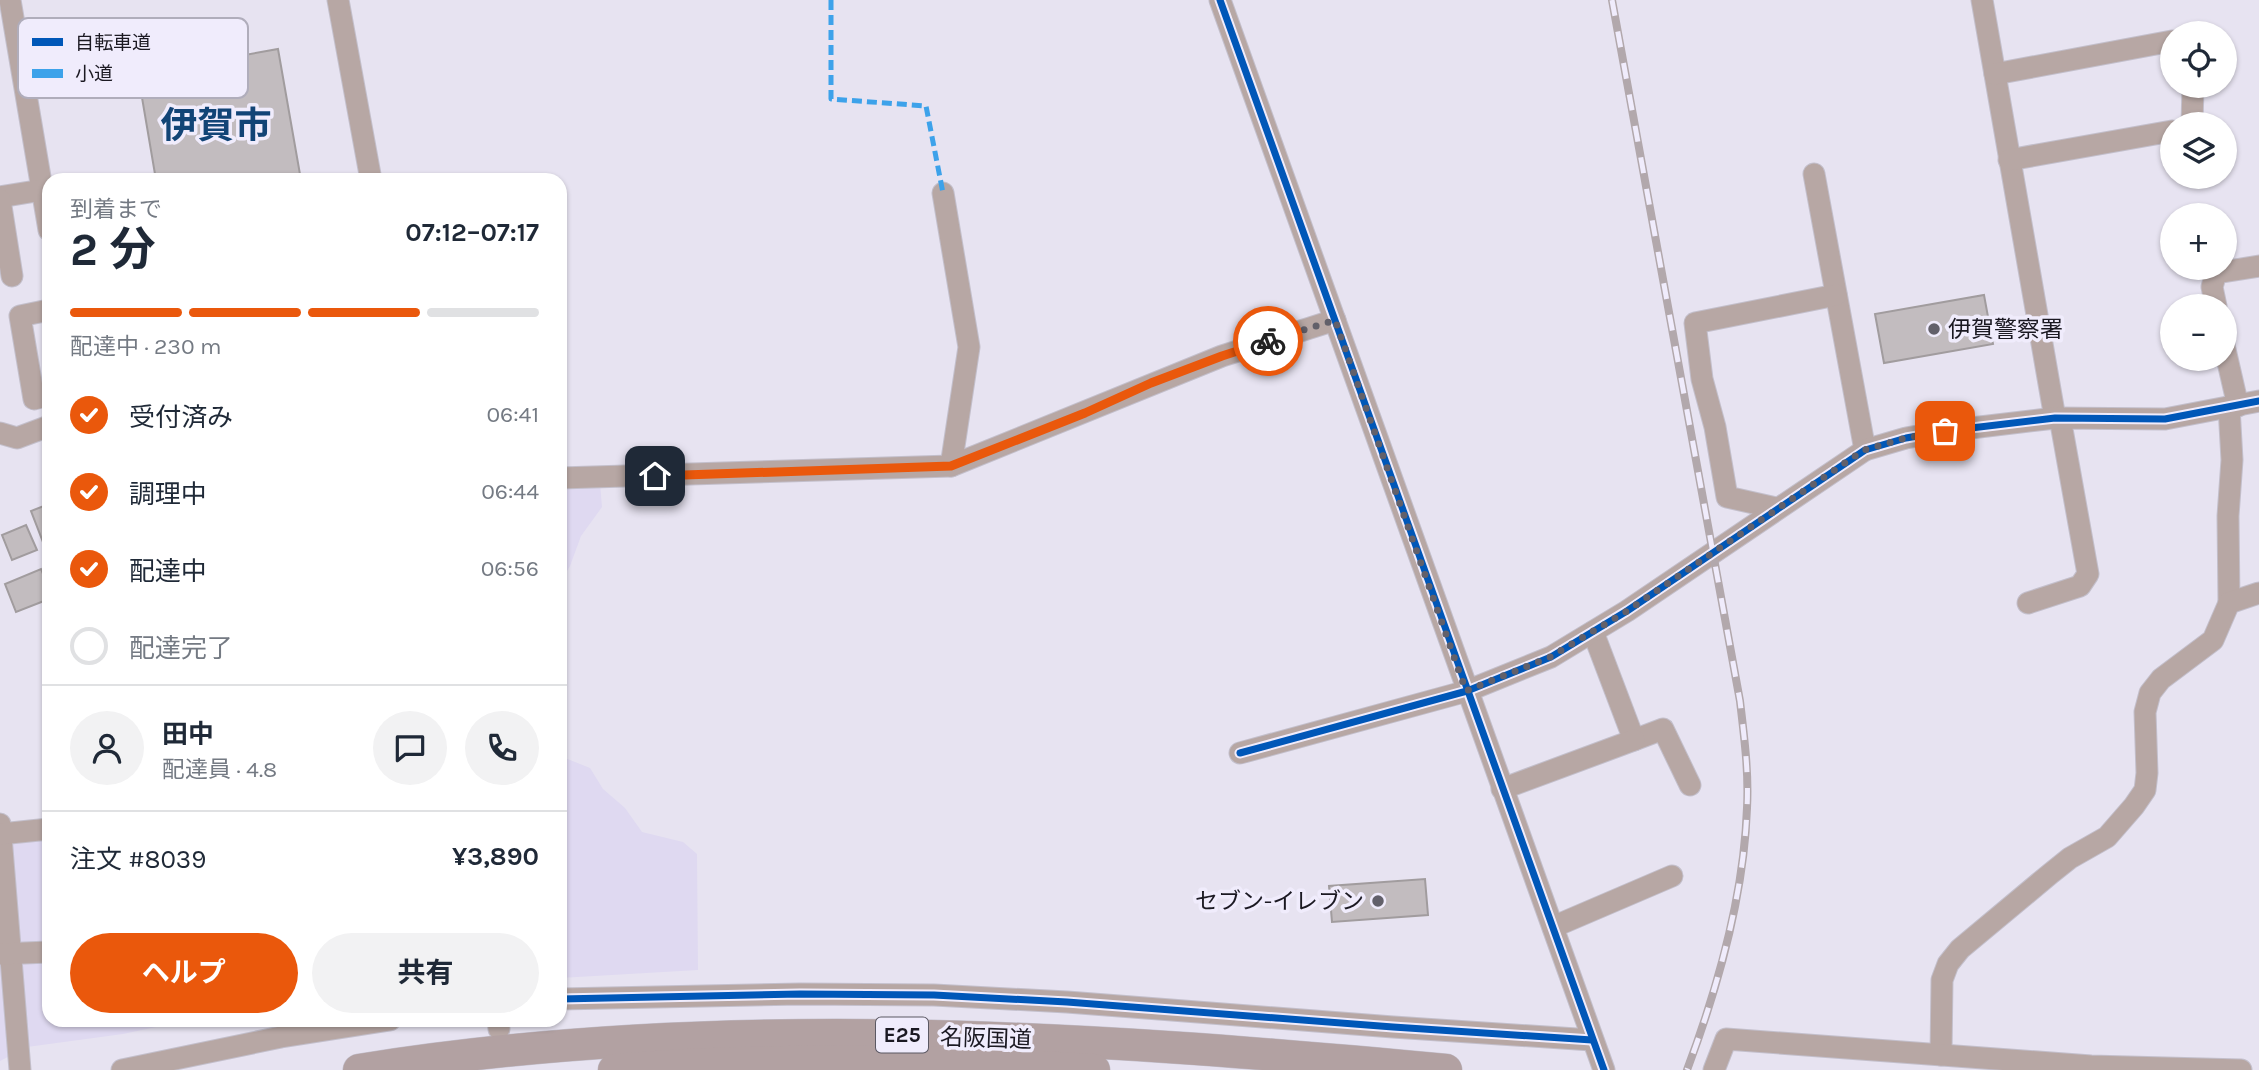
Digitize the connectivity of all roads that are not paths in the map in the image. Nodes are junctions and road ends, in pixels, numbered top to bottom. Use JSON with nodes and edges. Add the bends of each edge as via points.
{"nodes":[{"id":1,"x":10,"y":0,"type":"edge"},
{"id":2,"x":338,"y":0,"type":"edge"},
{"id":3,"x":1220,"y":0,"type":"edge"},
{"id":4,"x":1982,"y":0,"type":"edge"},
{"id":5,"x":2160,"y":43,"type":"edge"},
{"id":6,"x":10,"y":59,"type":"edge"},
{"id":7,"x":1995,"y":74,"type":"junction"},
{"id":8,"x":18,"y":92,"type":"edge"},
{"id":9,"x":20,"y":98,"type":"edge"},
{"id":10,"x":2160,"y":133,"type":"edge"},
{"id":11,"x":2009,"y":160,"type":"junction"},
{"id":12,"x":370,"y":173,"type":"edge"},
{"id":13,"x":1814,"y":174,"type":"dead end"},
{"id":14,"x":42,"y":190,"type":"joint"},
{"id":15,"x":943,"y":193,"type":"dead end"},
{"id":16,"x":0,"y":198,"type":"edge"},
{"id":17,"x":2259,"y":266,"type":"edge"},
{"id":18,"x":12,"y":276,"type":"dead end"},
{"id":19,"x":2213,"y":294,"type":"edge"},
{"id":20,"x":1836,"y":295,"type":"junction"},
{"id":21,"x":42,"y":311,"type":"edge"},
{"id":22,"x":1335,"y":320,"type":"junction"},
{"id":23,"x":2228,"y":371,"type":"edge"},
{"id":24,"x":42,"y":396,"type":"edge"},
{"id":25,"x":2259,"y":401,"type":"edge"},
{"id":26,"x":2234,"y":407,"type":"junction"},
{"id":27,"x":2058,"y":418,"type":"junction"},
{"id":28,"x":42,"y":429,"type":"edge"},
{"id":29,"x":0,"y":433,"type":"edge"},
{"id":30,"x":1864,"y":450,"type":"junction"},
{"id":31,"x":951,"y":466,"type":"junction"},
{"id":32,"x":567,"y":478,"type":"edge"},
{"id":33,"x":1776,"y":508,"type":"junction"},
{"id":34,"x":2259,"y":593,"type":"edge"},
{"id":35,"x":2028,"y":603,"type":"dead end"},
{"id":36,"x":2229,"y":603,"type":"junction"},
{"id":37,"x":1593,"y":632,"type":"junction"},
{"id":38,"x":1466,"y":691,"type":"junction"},
{"id":39,"x":1633,"y":740,"type":"junction"},
{"id":40,"x":1240,"y":752,"type":"dead end"},
{"id":41,"x":1690,"y":785,"type":"dead end"},
{"id":42,"x":1502,"y":789,"type":"junction"},
{"id":43,"x":42,"y":830,"type":"edge"},
{"id":44,"x":0,"y":831,"type":"edge"},
{"id":45,"x":1672,"y":876,"type":"dead end"},
{"id":46,"x":1553,"y":927,"type":"junction"},
{"id":47,"x":42,"y":951,"type":"edge"},
{"id":48,"x":5,"y":954,"type":"edge"},
{"id":49,"x":567,"y":999,"type":"edge"},
{"id":50,"x":304,"y":1027,"type":"edge"},
{"id":51,"x":280,"y":1029,"type":"edge"},
{"id":52,"x":1592,"y":1040,"type":"junction"},
{"id":53,"x":1941,"y":1055,"type":"junction"},
{"id":54,"x":20,"y":1070,"type":"edge"},
{"id":55,"x":122,"y":1070,"type":"edge"},
{"id":56,"x":359,"y":1070,"type":"edge"},
{"id":57,"x":614,"y":1070,"type":"edge"},
{"id":58,"x":1094,"y":1070,"type":"edge"},
{"id":59,"x":1446,"y":1070,"type":"edge"},
{"id":60,"x":1604,"y":1070,"type":"edge"},
{"id":61,"x":1714,"y":1070,"type":"edge"},
{"id":62,"x":2241,"y":1070,"type":"edge"}],
"edges":[{"from":1,"to":6,"type":"street"},
{"from":2,"to":12,"type":"street"},
{"from":3,"to":22,"type":"street"},
{"from":4,"to":7,"type":"street"},
{"from":5,"to":7,"type":"street"},
{"from":6,"to":8,"type":"street"},
{"from":7,"to":11,"type":"street"},
{"from":9,"to":14,"type":"street"},
{"from":10,"to":11,"type":"street"},
{"from":11,"to":27,"type":"street"},
{"from":13,"to":20,"type":"street"},
{"from":14,"to":16,"type":"street"},
{"from":15,"to":31,"type":"street","via":[[969,347]]},
{"from":16,"to":18,"type":"street"},
{"from":17,"to":19,"type":"street","via":[[2216,273]]},
{"from":20,"to":30,"type":"street"},
{"from":20,"to":33,"type":"street","via":[[1695,323],[1727,497]]},
{"from":21,"to":24,"type":"street","via":[[20,316],[34,399]]},
{"from":22,"to":31,"type":"street","via":[[1222,356]]},
{"from":22,"to":38,"type":"street"},
{"from":23,"to":26,"type":"street"},
{"from":25,"to":26,"type":"street"},
{"from":26,"to":27,"type":"street","via":[[2165,419]]},
{"from":26,"to":36,"type":"street"},
{"from":27,"to":30,"type":"street","via":[[1945,431]]},
{"from":27,"to":35,"type":"street","via":[[2088,574],[2080,586]]},
{"from":28,"to":29,"type":"street","via":[[17,438]]},
{"from":30,"to":33,"type":"street"},
{"from":31,"to":32,"type":"street"},
{"from":33,"to":37,"type":"street"},
{"from":34,"to":36,"type":"street"},
{"from":36,"to":53,"type":"street","via":[[2213,640],[2161,679],[2150,694],[2145,712],[2145,790],[2134,806],[2107,837],[2070,858],[1948,964],[1942,980]]},
{"from":37,"to":38,"type":"street","via":[[1550,657]]},
{"from":37,"to":39,"type":"street"},
{"from":38,"to":40,"type":"street"},
{"from":38,"to":42,"type":"street"},
{"from":39,"to":41,"type":"street","via":[[1663,729]]},
{"from":39,"to":42,"type":"street"},
{"from":42,"to":46,"type":"street"},
{"from":43,"to":44,"type":"street"},
{"from":44,"to":48,"type":"street"},
{"from":45,"to":46,"type":"street"},
{"from":46,"to":52,"type":"street"},
{"from":47,"to":48,"type":"street"},
{"from":48,"to":54,"type":"street"},
{"from":49,"to":52,"type":"street","via":[[934,995]]},
{"from":50,"to":51,"type":"street"},
{"from":51,"to":55,"type":"street"},
{"from":52,"to":60,"type":"street"},
{"from":53,"to":61,"type":"street","via":[[1726,1039]]},
{"from":53,"to":62,"type":"street"},
{"from":56,"to":59,"type":"highway","name":"名阪国道","number":"E25","via":[[639,1040],[842,1034],[1076,1041]]},
{"from":57,"to":58,"type":"highway","name":"名阪国道","number":"E25","via":[[853,1062]]}]}
